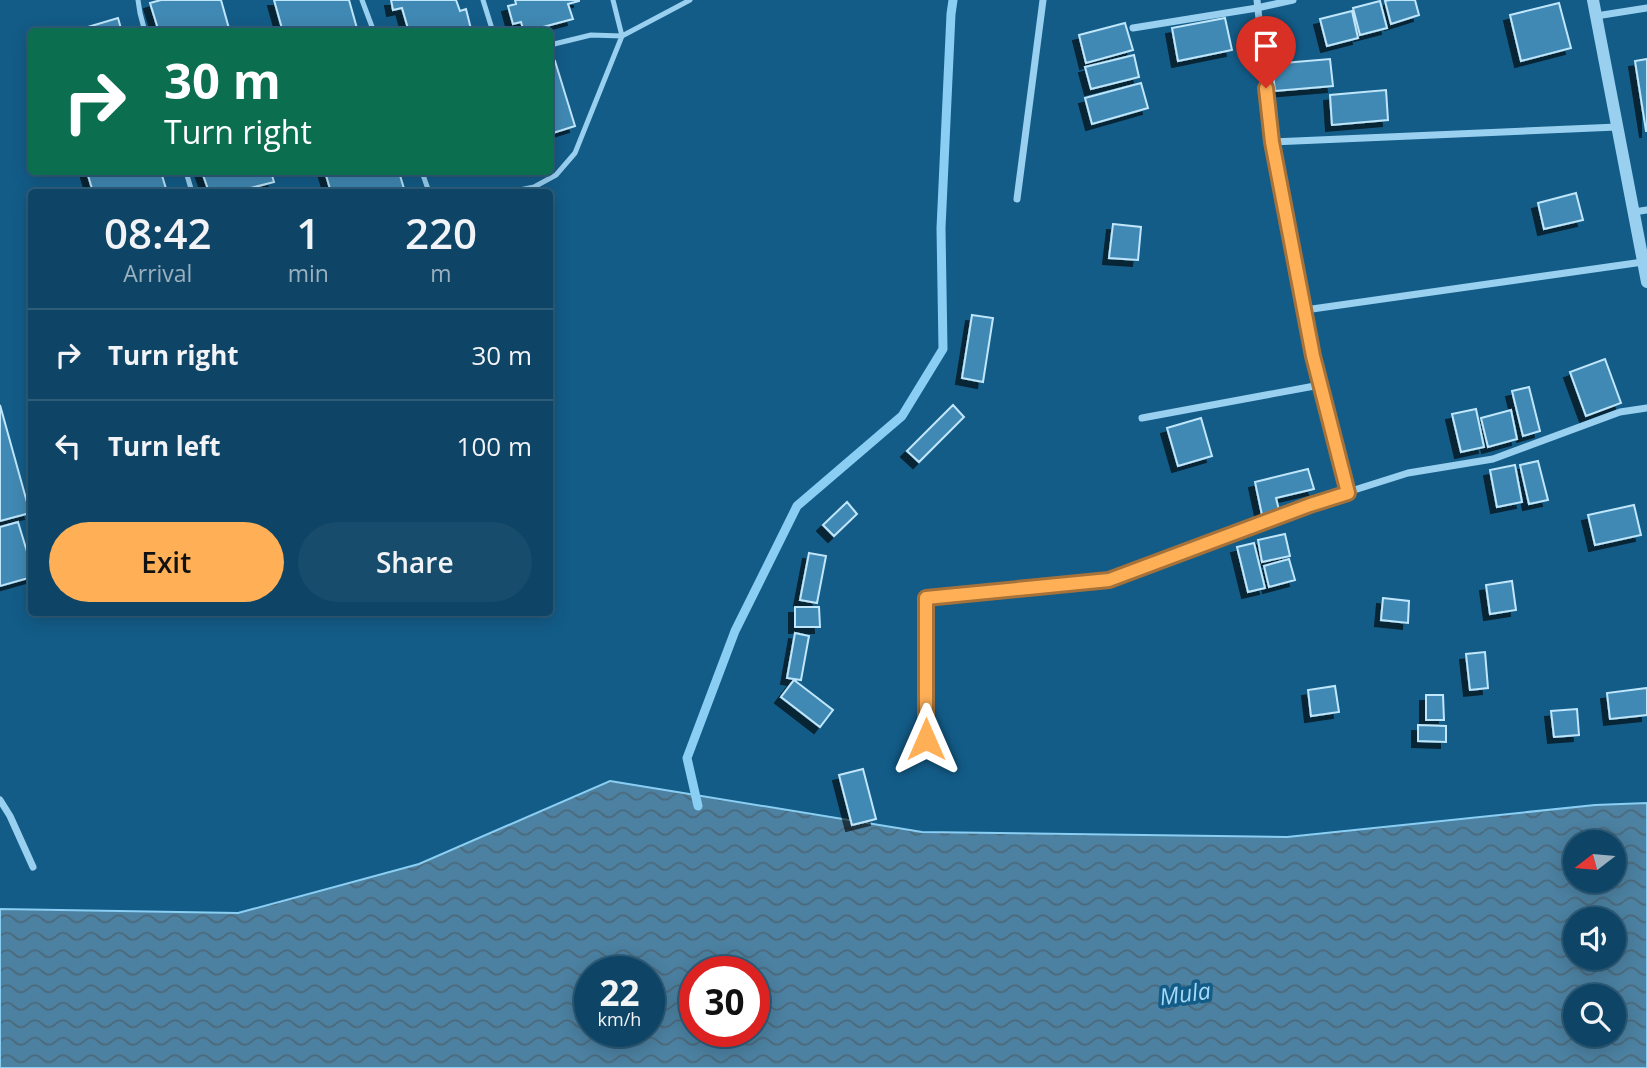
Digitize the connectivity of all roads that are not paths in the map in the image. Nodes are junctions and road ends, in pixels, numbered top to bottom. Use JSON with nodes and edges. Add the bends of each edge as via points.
{"nodes":[{"id":1,"x":138,"y":0,"type":"edge"},
{"id":2,"x":362,"y":0,"type":"edge"},
{"id":3,"x":483,"y":0,"type":"edge"},
{"id":4,"x":613,"y":0,"type":"edge"},
{"id":5,"x":690,"y":0,"type":"edge"},
{"id":6,"x":1043,"y":0,"type":"edge"},
{"id":7,"x":1293,"y":0,"type":"edge"},
{"id":8,"x":1593,"y":0,"type":"edge"},
{"id":9,"x":1257,"y":4,"type":"edge"},
{"id":10,"x":1647,"y":8,"type":"edge"},
{"id":11,"x":1596,"y":16,"type":"junction"},
{"id":12,"x":144,"y":28,"type":"edge"},
{"id":13,"x":372,"y":28,"type":"edge"},
{"id":14,"x":491,"y":28,"type":"edge"},
{"id":15,"x":1133,"y":28,"type":"dead end"},
{"id":16,"x":622,"y":36,"type":"junction"},
{"id":17,"x":553,"y":44,"type":"edge"},
{"id":18,"x":1617,"y":127,"type":"junction"},
{"id":19,"x":1272,"y":142,"type":"junction"},
{"id":20,"x":524,"y":189,"type":"edge"},
{"id":21,"x":1017,"y":199,"type":"dead end"},
{"id":22,"x":1647,"y":210,"type":"edge"},
{"id":23,"x":1633,"y":212,"type":"junction"},
{"id":24,"x":1643,"y":262,"type":"junction"},
{"id":25,"x":1647,"y":282,"type":"edge"},
{"id":26,"x":1305,"y":310,"type":"junction"},
{"id":27,"x":1320,"y":385,"type":"junction"},
{"id":28,"x":1647,"y":408,"type":"edge"},
{"id":29,"x":1142,"y":418,"type":"dead end"},
{"id":30,"x":1348,"y":493,"type":"junction"},
{"id":31,"x":926,"y":739,"type":"dead end"},
{"id":32,"x":0,"y":800,"type":"edge"},
{"id":33,"x":33,"y":867,"type":"dead end"}],
"edges":[{"from":1,"to":12,"type":"lane"},
{"from":2,"to":13,"type":"lane"},
{"from":3,"to":14,"type":"lane"},
{"from":4,"to":16,"type":"lane"},
{"from":5,"to":16,"type":"lane"},
{"from":6,"to":21,"type":"street"},
{"from":7,"to":9,"type":"street"},
{"from":8,"to":11,"type":"street"},
{"from":9,"to":15,"type":"street"},
{"from":9,"to":19,"type":"street"},
{"from":10,"to":11,"type":"street"},
{"from":11,"to":18,"type":"street"},
{"from":16,"to":17,"type":"lane","via":[[590,35]]},
{"from":16,"to":20,"type":"lane","via":[[575,153],[556,175]]},
{"from":18,"to":19,"type":"street"},
{"from":18,"to":23,"type":"street"},
{"from":19,"to":26,"type":"street"},
{"from":22,"to":23,"type":"street"},
{"from":23,"to":24,"type":"street"},
{"from":24,"to":25,"type":"street"},
{"from":24,"to":26,"type":"street"},
{"from":26,"to":27,"type":"street"},
{"from":27,"to":29,"type":"street"},
{"from":27,"to":30,"type":"street"},
{"from":28,"to":30,"type":"street","via":[[1620,412],[1493,459],[1408,473]]},
{"from":30,"to":31,"type":"street","via":[[1109,580],[926,598]]},
{"from":32,"to":33,"type":"street"}]}
